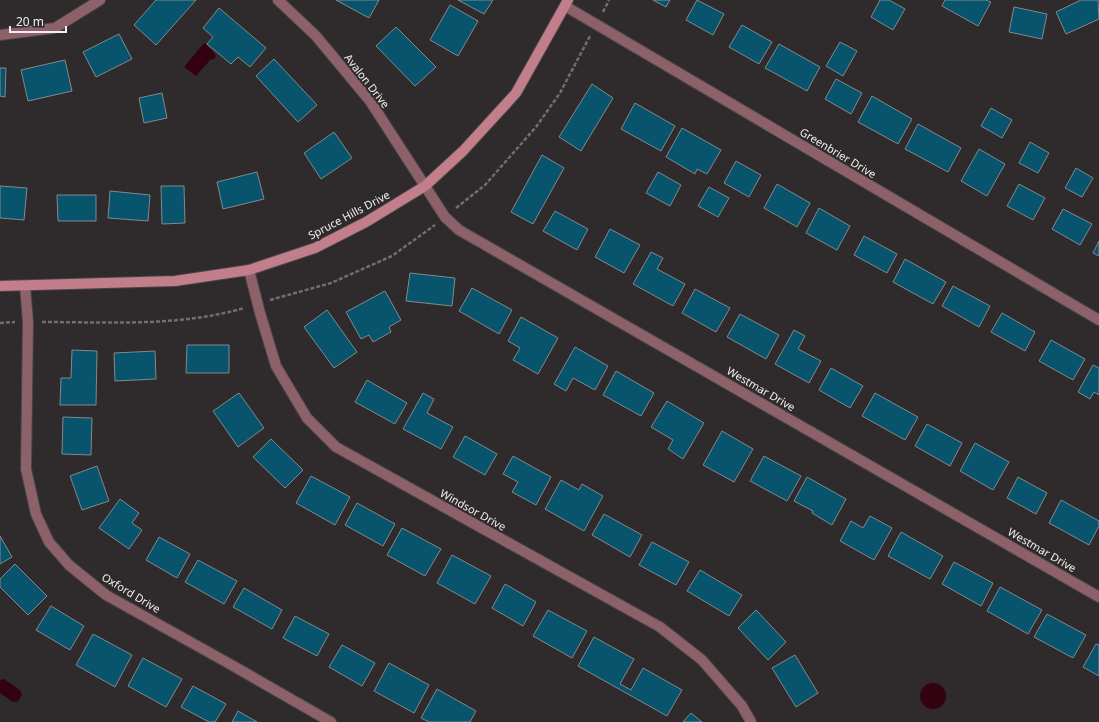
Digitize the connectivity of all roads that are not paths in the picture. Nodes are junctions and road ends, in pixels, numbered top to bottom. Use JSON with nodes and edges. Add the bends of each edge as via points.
{"nodes":[{"id":1,"x":100,"y":0,"type":"edge"},
{"id":2,"x":278,"y":0,"type":"edge"},
{"id":3,"x":566,"y":3,"type":"edge"},
{"id":4,"x":0,"y":35,"type":"edge"},
{"id":5,"x":425,"y":186,"type":"junction"},
{"id":6,"x":249,"y":270,"type":"junction"},
{"id":7,"x":0,"y":286,"type":"edge"},
{"id":8,"x":24,"y":286,"type":"junction"},
{"id":9,"x":1099,"y":320,"type":"edge"},
{"id":10,"x":1099,"y":597,"type":"edge"},
{"id":11,"x":331,"y":722,"type":"edge"},
{"id":12,"x":751,"y":722,"type":"edge"}],
"edges":[{"from":1,"to":4,"type":"street","via":[[55,28]]},
{"from":2,"to":5,"type":"street","name":"Avalon Drive","via":[[316,36],[370,101]]},
{"from":3,"to":5,"type":"main road","name":"Spruce Hills Drive","via":[[516,93],[463,151]]},
{"from":3,"to":9,"type":"street","name":"Greenbrier Drive"},
{"from":5,"to":6,"type":"main road","name":"Spruce Hills Drive","via":[[366,222],[315,248]]},
{"from":5,"to":10,"type":"street","name":"Westmar Drive","via":[[445,217],[459,230]]},
{"from":6,"to":8,"type":"main road","name":"Spruce Hills Drive","via":[[175,281]]},
{"from":6,"to":12,"type":"street","name":"Windsor Drive","via":[[276,366],[307,418],[336,447],[660,627],[702,660],[742,706]]},
{"from":7,"to":8,"type":"main road","name":"Spruce Hills Drive"},
{"from":8,"to":11,"type":"street","name":"Oxford Drive","via":[[28,322],[26,469],[36,514],[49,542],[69,565],[106,594]]}]}
